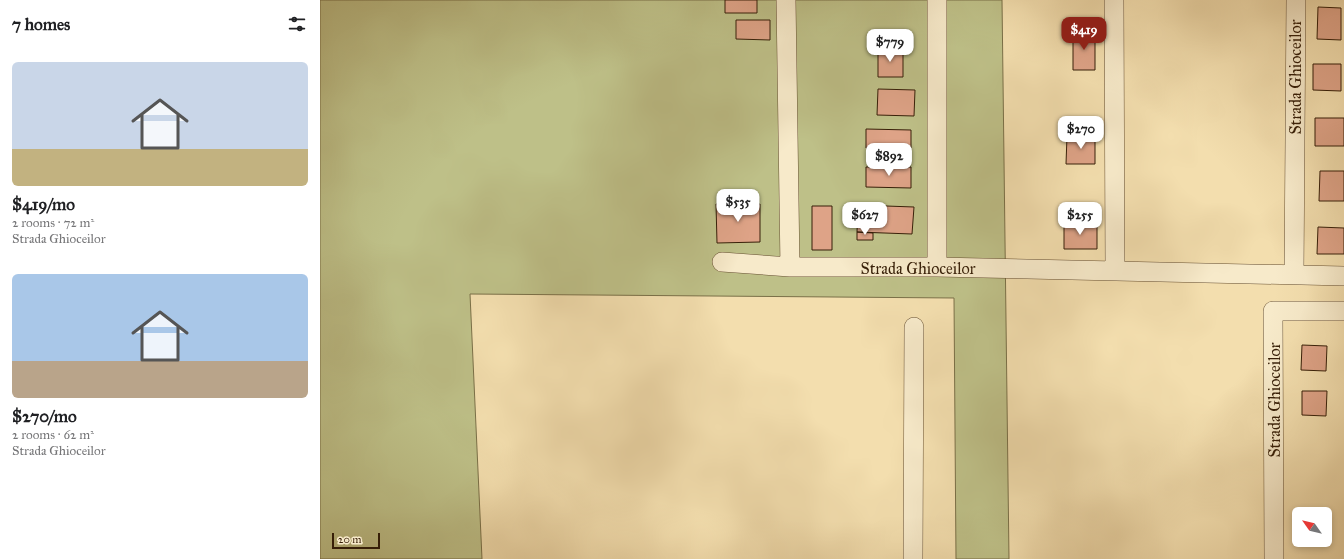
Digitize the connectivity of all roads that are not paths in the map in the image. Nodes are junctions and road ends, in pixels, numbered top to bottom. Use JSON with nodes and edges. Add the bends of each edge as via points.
{"nodes":[{"id":1,"x":786,"y":0,"type":"edge"},
{"id":2,"x":937,"y":0,"type":"edge"},
{"id":3,"x":1114,"y":0,"type":"edge"},
{"id":4,"x":1296,"y":0,"type":"edge"},
{"id":5,"x":722,"y":262,"type":"dead end"},
{"id":6,"x":937,"y":267,"type":"junction"},
{"id":7,"x":790,"y":268,"type":"junction"},
{"id":8,"x":1115,"y":271,"type":"junction"},
{"id":9,"x":1294,"y":275,"type":"junction"},
{"id":10,"x":1344,"y":276,"type":"edge"},
{"id":11,"x":1344,"y":311,"type":"edge"},
{"id":12,"x":914,"y":327,"type":"dead end"},
{"id":13,"x":913,"y":559,"type":"edge"},
{"id":14,"x":1274,"y":559,"type":"edge"}],
"edges":[{"from":1,"to":7,"type":"street"},
{"from":2,"to":6,"type":"street"},
{"from":3,"to":8,"type":"street"},
{"from":4,"to":9,"type":"street","name":"Strada Ghioceilor"},
{"from":5,"to":7,"type":"street","name":"Strada Ghioceilor"},
{"from":6,"to":7,"type":"street","name":"Strada Ghioceilor"},
{"from":6,"to":8,"type":"street","name":"Strada Ghioceilor"},
{"from":8,"to":9,"type":"street","name":"Strada Ghioceilor"},
{"from":9,"to":10,"type":"street","name":"Strada Ghioceilor"},
{"from":11,"to":14,"type":"street","name":"Strada Ghioceilor","via":[[1274,311]]},
{"from":12,"to":13,"type":"street"}]}
